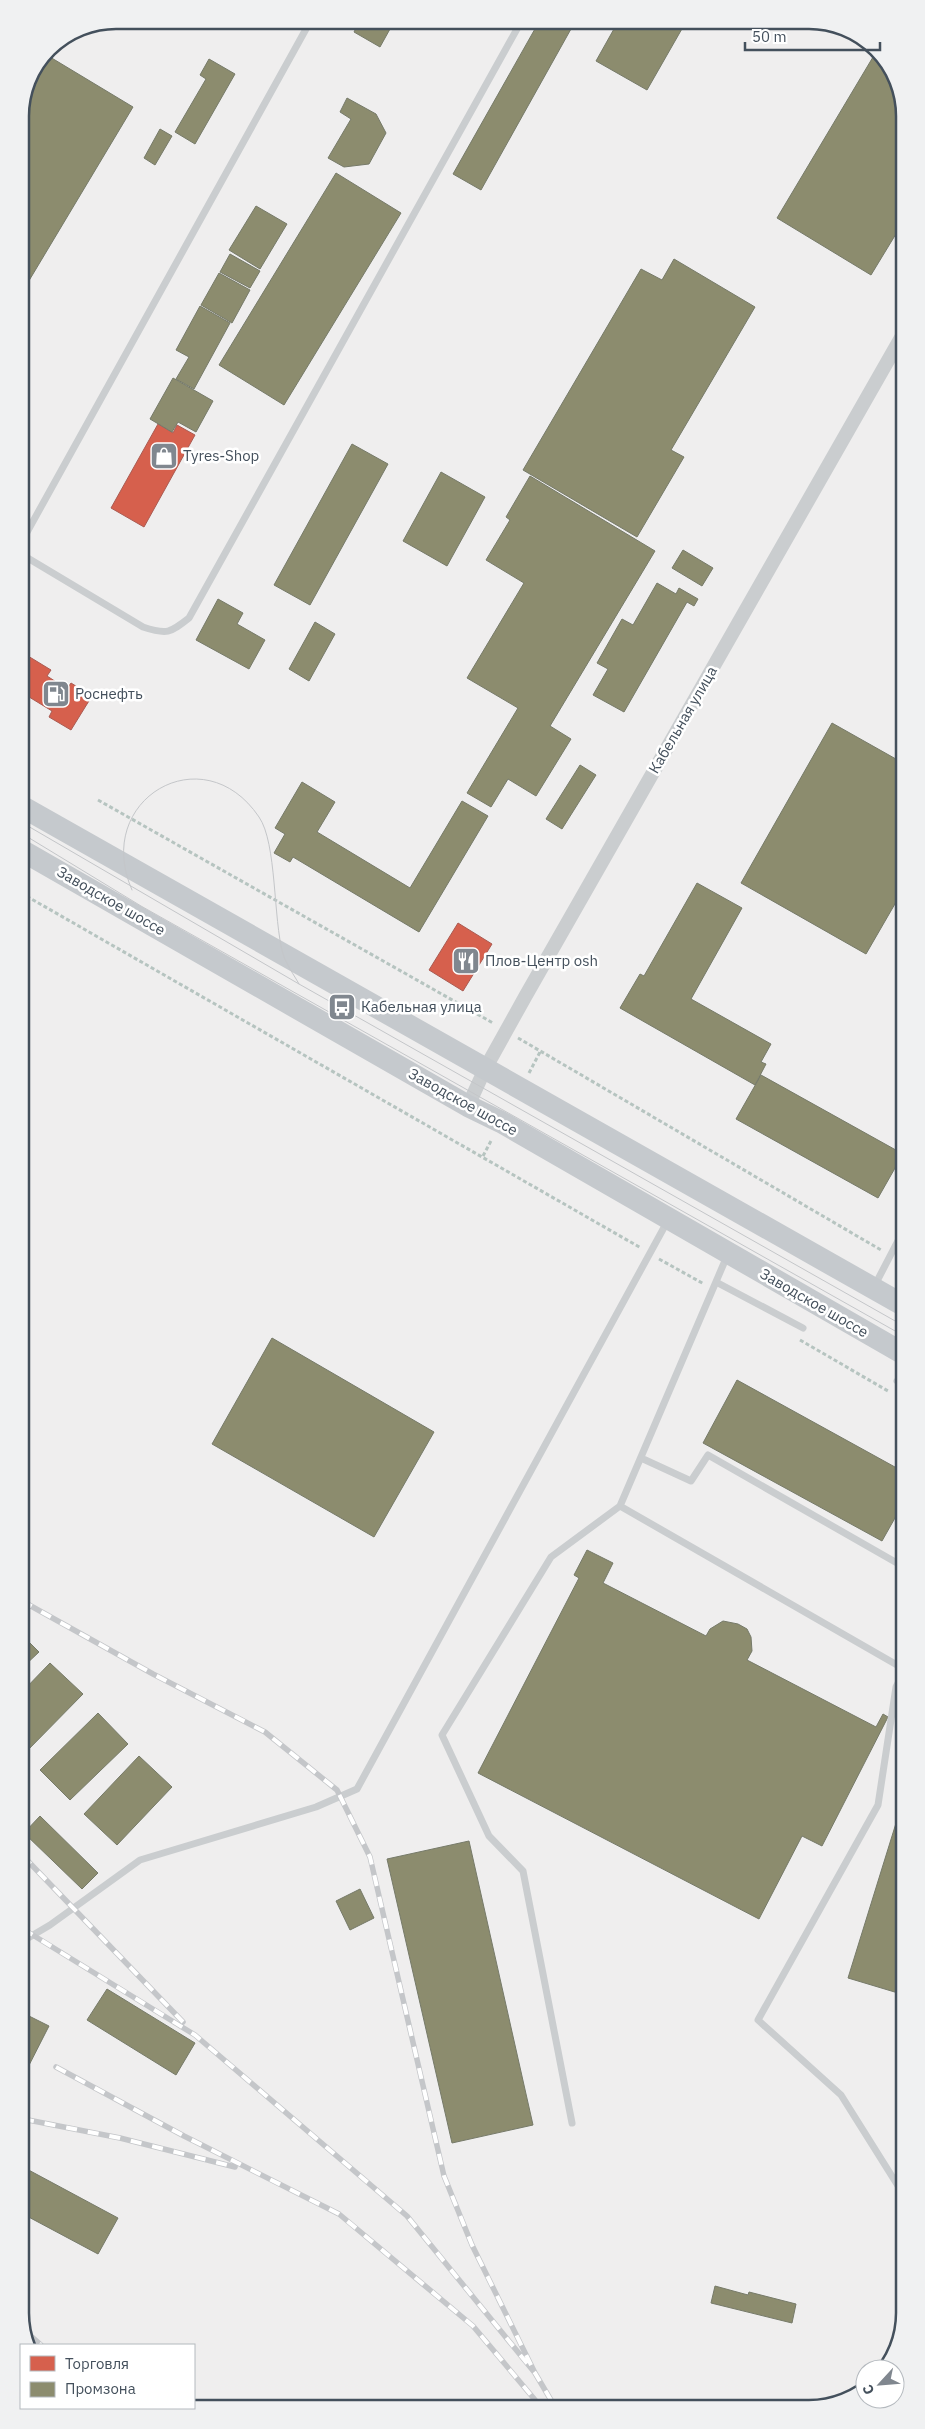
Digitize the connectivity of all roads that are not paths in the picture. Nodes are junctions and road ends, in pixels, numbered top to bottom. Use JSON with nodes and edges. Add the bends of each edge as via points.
{"nodes":[{"id":1,"x":306,"y":29,"type":"edge"},
{"id":2,"x":517,"y":29,"type":"edge"},
{"id":3,"x":896,"y":347,"type":"edge"},
{"id":4,"x":29,"y":529,"type":"edge"},
{"id":5,"x":29,"y":559,"type":"edge"},
{"id":6,"x":29,"y":811,"type":"edge"},
{"id":7,"x":29,"y":855,"type":"edge"},
{"id":8,"x":486,"y":1069,"type":"junction"},
{"id":9,"x":468,"y":1106,"type":"junction"},
{"id":10,"x":669,"y":1220,"type":"junction"},
{"id":11,"x":896,"y":1246,"type":"edge"},
{"id":12,"x":728,"y":1254,"type":"junction"},
{"id":13,"x":715,"y":1286,"type":"junction"},
{"id":14,"x":874,"y":1288,"type":"junction"},
{"id":15,"x":896,"y":1300,"type":"edge"},
{"id":16,"x":803,"y":1328,"type":"dead end"},
{"id":17,"x":896,"y":1349,"type":"edge"},
{"id":18,"x":641,"y":1458,"type":"junction"},
{"id":19,"x":620,"y":1506,"type":"junction"},
{"id":20,"x":896,"y":1562,"type":"edge"},
{"id":21,"x":896,"y":1666,"type":"edge"},
{"id":22,"x":896,"y":1687,"type":"edge"},
{"id":23,"x":29,"y":1937,"type":"edge"},
{"id":24,"x":572,"y":2123,"type":"dead end"},
{"id":25,"x":896,"y":2183,"type":"edge"}],
"edges":[{"from":1,"to":4,"type":"lane"},
{"from":2,"to":5,"type":"lane","via":[[189,618],[172,632],[156,632],[142,627]]},
{"from":3,"to":8,"type":"street","name":"Кабельная улица"},
{"from":6,"to":8,"type":"main road"},
{"from":7,"to":9,"type":"main road","name":"Заводское шоссе"},
{"from":8,"to":9,"type":"street","name":"Кабельная улица"},
{"from":8,"to":14,"type":"main road"},
{"from":9,"to":10,"type":"main road","name":"Заводское шоссе"},
{"from":10,"to":12,"type":"main road","name":"Заводское шоссе"},
{"from":10,"to":23,"type":"lane","via":[[358,1789],[316,1807],[140,1860]]},
{"from":11,"to":14,"type":"lane"},
{"from":12,"to":13,"type":"lane"},
{"from":12,"to":17,"type":"main road","name":"Заводское шоссе"},
{"from":13,"to":16,"type":"lane"},
{"from":13,"to":18,"type":"lane"},
{"from":14,"to":15,"type":"main road"},
{"from":18,"to":19,"type":"lane"},
{"from":18,"to":20,"type":"lane","via":[[691,1481],[708,1455]]},
{"from":19,"to":21,"type":"lane"},
{"from":19,"to":24,"type":"lane","via":[[551,1557],[442,1735],[489,1836],[523,1871]]},
{"from":22,"to":25,"type":"lane","via":[[878,1805],[758,2020],[841,2095]]}]}
